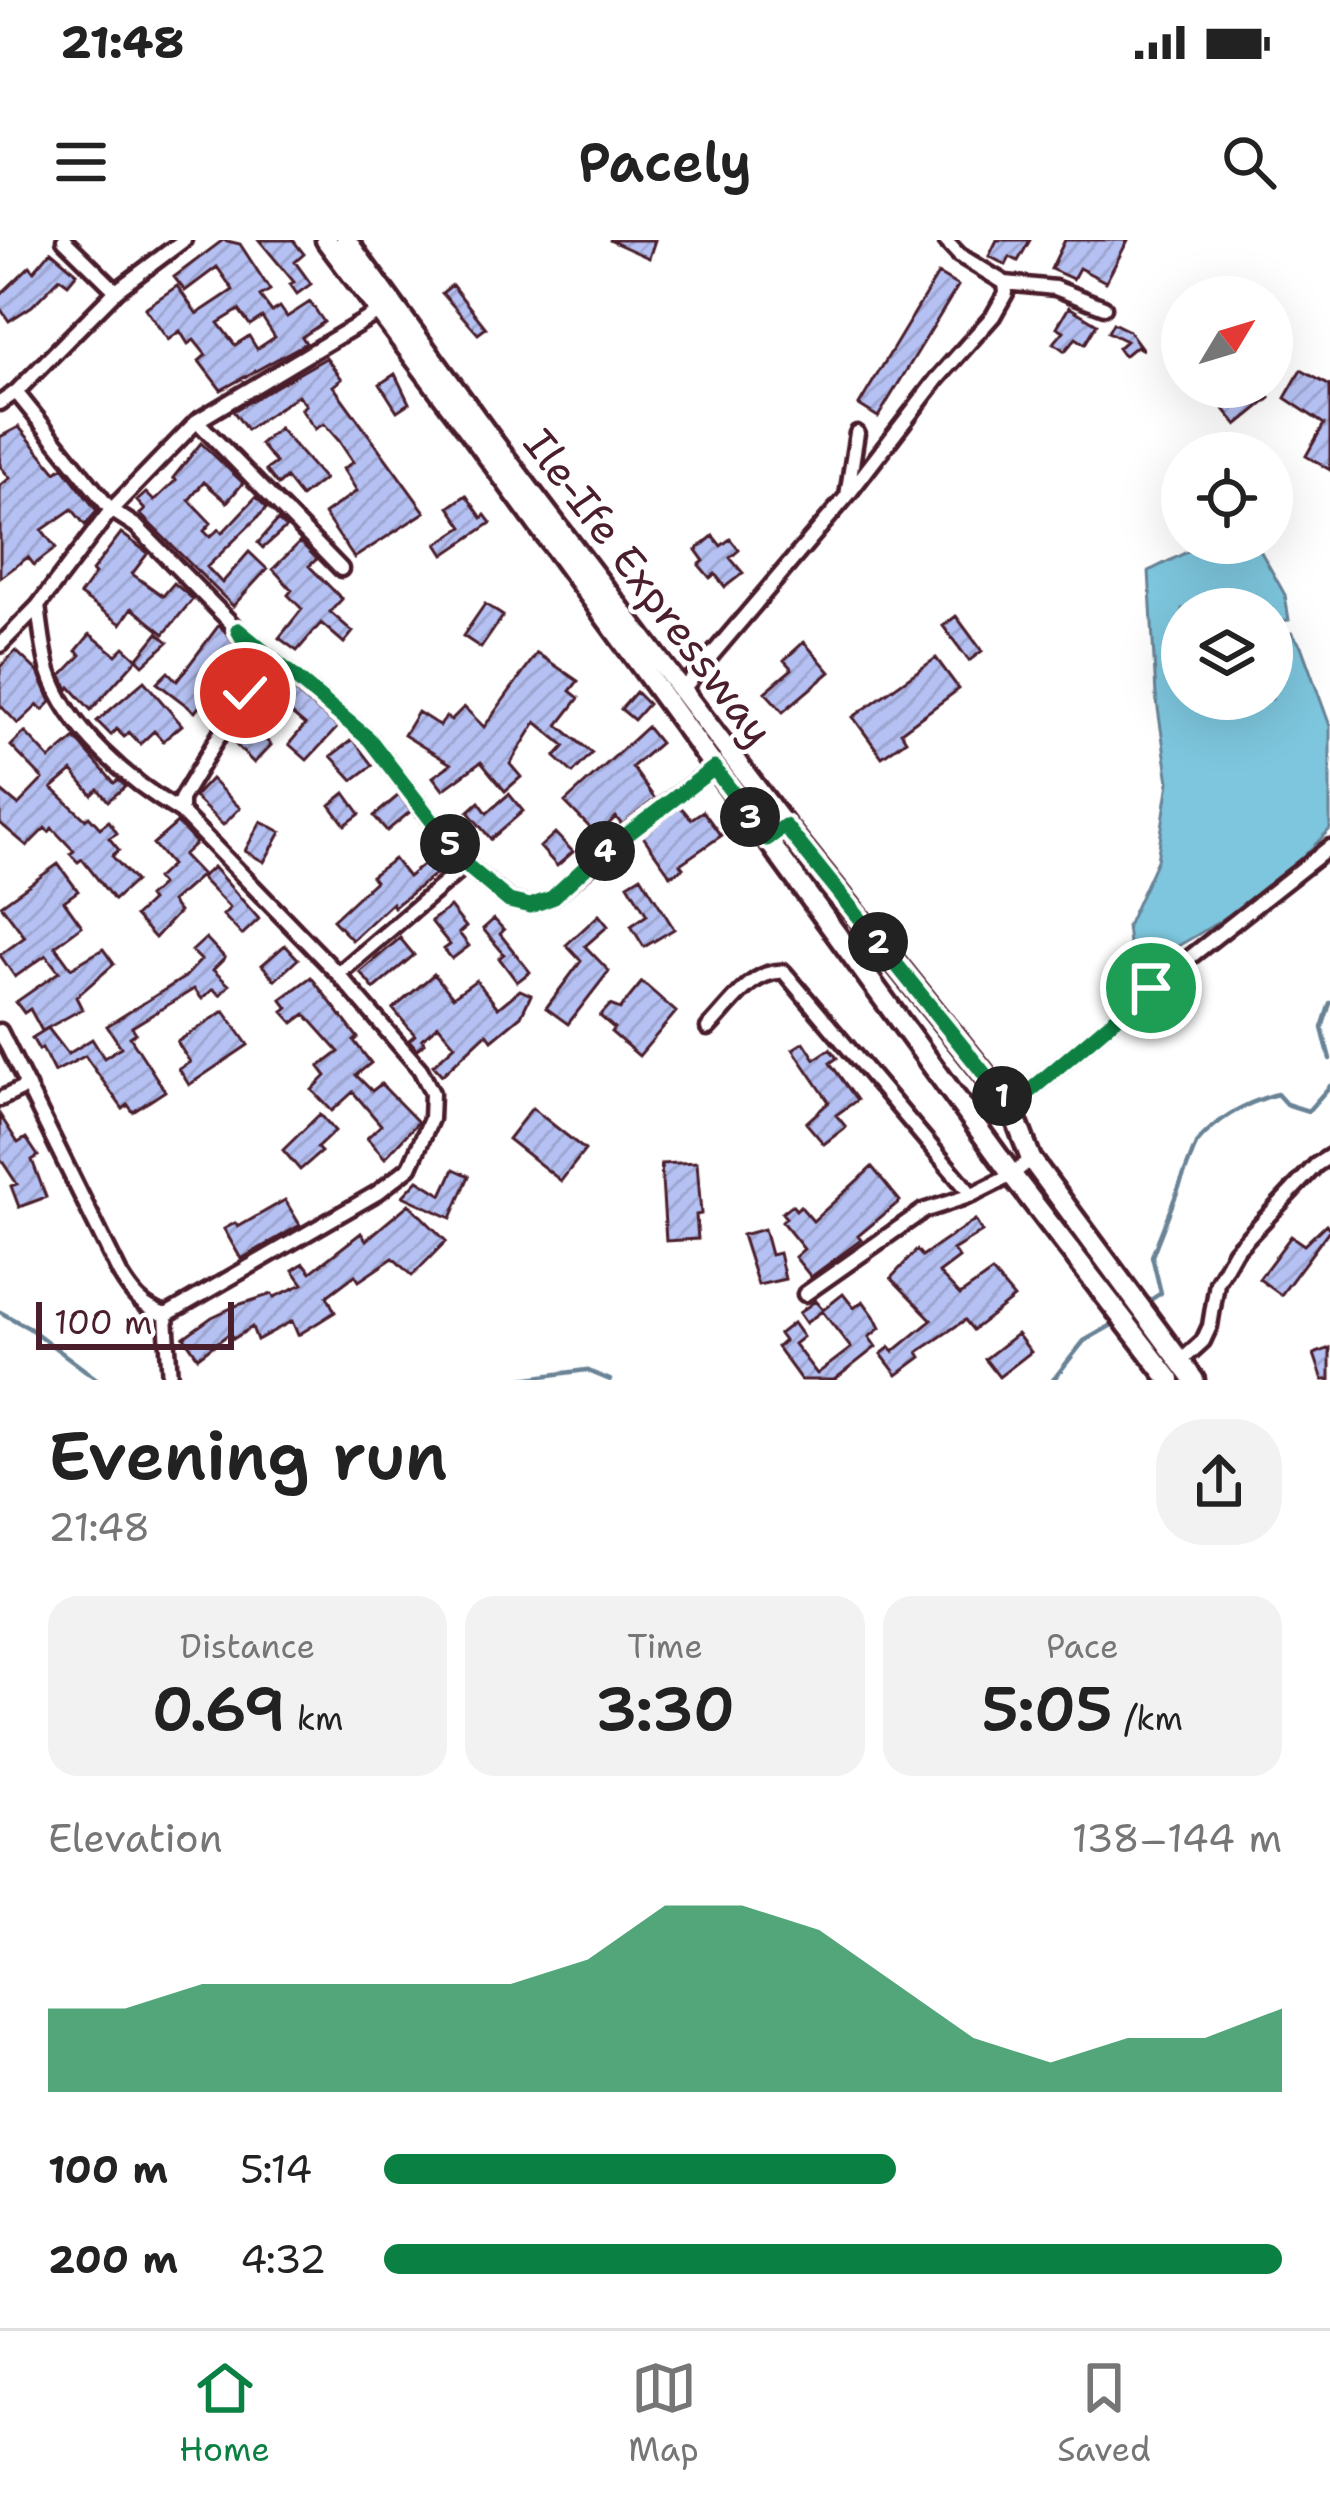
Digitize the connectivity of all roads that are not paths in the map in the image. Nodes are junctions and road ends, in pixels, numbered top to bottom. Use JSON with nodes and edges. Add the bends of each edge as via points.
{"nodes":[{"id":1,"x":64,"y":240,"type":"edge"},
{"id":2,"x":184,"y":240,"type":"edge"},
{"id":3,"x":326,"y":240,"type":"edge"},
{"id":4,"x":945,"y":240,"type":"edge"},
{"id":5,"x":356,"y":243,"type":"edge"},
{"id":6,"x":1005,"y":283,"type":"junction"},
{"id":7,"x":116,"y":291,"type":"junction"},
{"id":8,"x":1104,"y":307,"type":"dead end"},
{"id":9,"x":377,"y":313,"type":"junction"},
{"id":10,"x":16,"y":392,"type":"junction"},
{"id":11,"x":0,"y":403,"type":"edge"},
{"id":12,"x":197,"y":421,"type":"junction"},
{"id":13,"x":857,"y":433,"type":"dead end"},
{"id":14,"x":847,"y":496,"type":"junction"},
{"id":15,"x":111,"y":510,"type":"junction"},
{"id":16,"x":341,"y":569,"type":"dead end"},
{"id":17,"x":38,"y":606,"type":"junction"},
{"id":18,"x":238,"y":630,"type":"junction"},
{"id":19,"x":0,"y":646,"type":"edge"},
{"id":20,"x":683,"y":689,"type":"junction"},
{"id":21,"x":714,"y":768,"type":"junction"},
{"id":22,"x":746,"y":775,"type":"junction"},
{"id":23,"x":728,"y":789,"type":"junction"},
{"id":24,"x":181,"y":812,"type":"junction"},
{"id":25,"x":785,"y":826,"type":"junction"},
{"id":26,"x":767,"y":839,"type":"junction"},
{"id":27,"x":1330,"y":847,"type":"edge"},
{"id":28,"x":466,"y":865,"type":"junction"},
{"id":29,"x":338,"y":974,"type":"junction"},
{"id":30,"x":708,"y":1028,"type":"dead end"},
{"id":31,"x":0,"y":1030,"type":"edge"},
{"id":32,"x":28,"y":1086,"type":"junction"},
{"id":33,"x":0,"y":1099,"type":"edge"},
{"id":34,"x":1011,"y":1107,"type":"junction"},
{"id":35,"x":1330,"y":1156,"type":"edge"},
{"id":36,"x":1031,"y":1159,"type":"junction"},
{"id":37,"x":1012,"y":1174,"type":"junction"},
{"id":38,"x":972,"y":1195,"type":"junction"},
{"id":39,"x":1059,"y":1196,"type":"junction"},
{"id":40,"x":1041,"y":1209,"type":"junction"},
{"id":41,"x":805,"y":1294,"type":"dead end"},
{"id":42,"x":1132,"y":1312,"type":"junction"},
{"id":43,"x":166,"y":1315,"type":"junction"},
{"id":44,"x":1180,"y":1362,"type":"junction"},
{"id":45,"x":170,"y":1380,"type":"edge"},
{"id":46,"x":1170,"y":1380,"type":"edge"},
{"id":47,"x":1194,"y":1380,"type":"edge"}],
"edges":[{"from":1,"to":7,"type":"street"},
{"from":2,"to":7,"type":"street"},
{"from":3,"to":9,"type":"main road","name":"Ile-Ife Expressway"},
{"from":4,"to":6,"type":"street"},
{"from":5,"to":20,"type":"main road","name":"Ile-Ife Expressway","via":[[493,442]]},
{"from":6,"to":8,"type":"street","via":[[1054,288]]},
{"from":6,"to":14,"type":"street","via":[[993,316]]},
{"from":7,"to":10,"type":"street"},
{"from":9,"to":12,"type":"street"},
{"from":9,"to":21,"type":"main road","name":"Ile-Ife Expressway"},
{"from":10,"to":11,"type":"street"},
{"from":10,"to":15,"type":"street"},
{"from":12,"to":15,"type":"street"},
{"from":12,"to":16,"type":"street"},
{"from":13,"to":14,"type":"street"},
{"from":14,"to":20,"type":"street"},
{"from":15,"to":17,"type":"street"},
{"from":15,"to":18,"type":"street"},
{"from":17,"to":19,"type":"street"},
{"from":17,"to":24,"type":"street","via":[[49,673],[66,706],[109,756]]},
{"from":18,"to":24,"type":"street","via":[[260,669]]},
{"from":18,"to":28,"type":"street","via":[[369,739]]},
{"from":20,"to":22,"type":"main road","name":"Ile-Ife Expressway"},
{"from":21,"to":23,"type":"main road","name":"Ile-Ife Expressway"},
{"from":21,"to":28,"type":"street","via":[[552,898],[530,906],[509,901]]},
{"from":22,"to":23,"type":"main road"},
{"from":22,"to":25,"type":"main road","name":"Ile-Ife Expressway"},
{"from":23,"to":26,"type":"main road","name":"Ile-Ife Expressway"},
{"from":24,"to":29,"type":"street"},
{"from":25,"to":26,"type":"main road"},
{"from":25,"to":34,"type":"main road","name":"Ile-Ife Expressway"},
{"from":26,"to":37,"type":"main road","name":"Ile-Ife Expressway"},
{"from":27,"to":34,"type":"street"},
{"from":28,"to":29,"type":"street"},
{"from":29,"to":43,"type":"street","via":[[432,1094],[422,1147],[377,1193]]},
{"from":30,"to":38,"type":"street","via":[[756,978],[784,972]]},
{"from":31,"to":32,"type":"street"},
{"from":32,"to":33,"type":"street"},
{"from":32,"to":43,"type":"street","via":[[120,1274],[134,1297]]},
{"from":34,"to":36,"type":"main road","name":"Ile-Ife Expressway"},
{"from":35,"to":44,"type":"street","via":[[1235,1251],[1217,1283],[1203,1341]]},
{"from":36,"to":37,"type":"street"},
{"from":36,"to":39,"type":"main road","name":"Ile-Ife Expressway"},
{"from":37,"to":38,"type":"street"},
{"from":37,"to":40,"type":"main road","name":"Ile-Ife Expressway"},
{"from":38,"to":41,"type":"street","via":[[923,1211]]},
{"from":39,"to":40,"type":"main road"},
{"from":39,"to":42,"type":"main road","name":"Ile-Ife Expressway"},
{"from":40,"to":42,"type":"main road","name":"Ile-Ife Expressway"},
{"from":42,"to":44,"type":"main road","name":"Ile-Ife Expressway"},
{"from":42,"to":46,"type":"main road","name":"Ile-Ife Expressway"},
{"from":43,"to":45,"type":"street"},
{"from":44,"to":47,"type":"main road","name":"Ile-Ife Expressway"}]}
